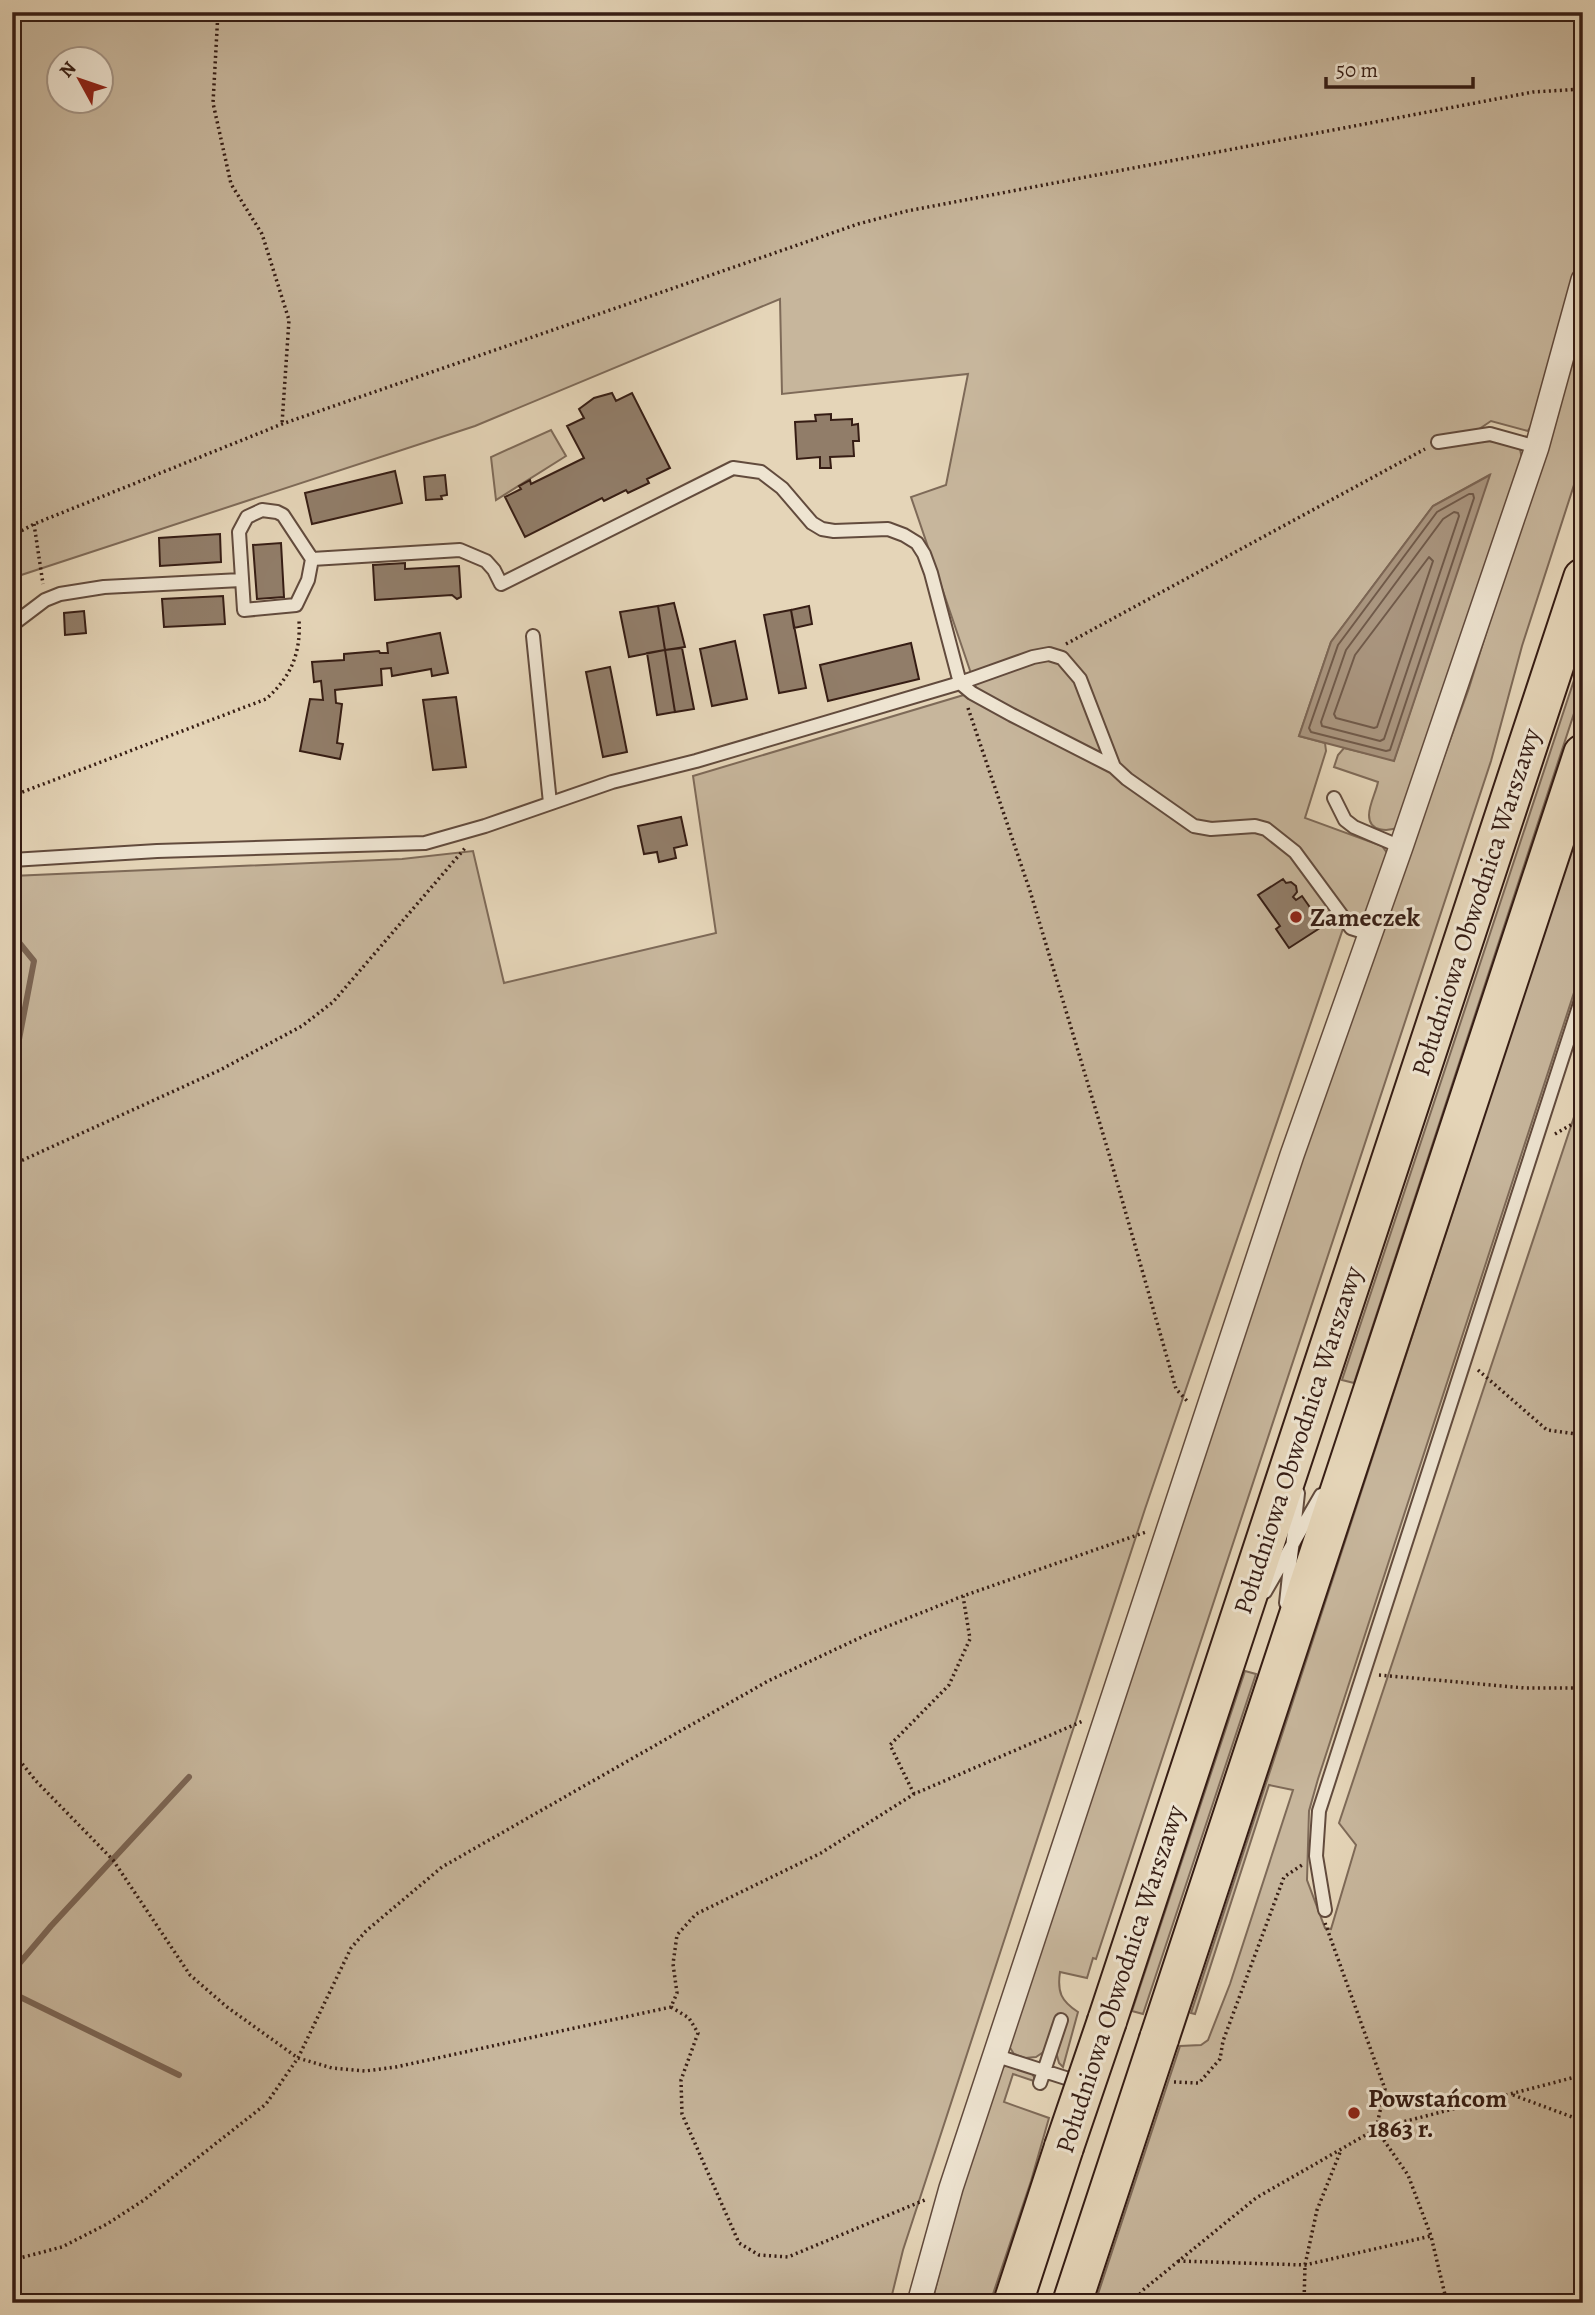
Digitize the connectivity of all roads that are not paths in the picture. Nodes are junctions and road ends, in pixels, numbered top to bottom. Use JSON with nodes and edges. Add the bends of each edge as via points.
{"nodes":[{"id":1,"x":1583,"y":280,"type":"edge"},
{"id":2,"x":1438,"y":442,"type":"road end"},
{"id":3,"x":1537,"y":447,"type":"junction"},
{"id":4,"x":312,"y":559,"type":"junction"},
{"id":5,"x":1583,"y":578,"type":"edge"},
{"id":6,"x":242,"y":580,"type":"junction"},
{"id":7,"x":12,"y":625,"type":"edge"},
{"id":8,"x":533,"y":636,"type":"dead end"},
{"id":9,"x":960,"y":683,"type":"junction"},
{"id":10,"x":1583,"y":754,"type":"edge"},
{"id":11,"x":1114,"y":767,"type":"junction"},
{"id":12,"x":1334,"y":798,"type":"dead end"},
{"id":13,"x":550,"y":803,"type":"junction"},
{"id":14,"x":1401,"y":846,"type":"junction"},
{"id":15,"x":12,"y":860,"type":"edge"},
{"id":16,"x":1370,"y":934,"type":"junction"},
{"id":17,"x":1583,"y":994,"type":"edge"},
{"id":18,"x":1307,"y":1413,"type":"junction"},
{"id":19,"x":1360,"y":1429,"type":"junction"},
{"id":20,"x":1292,"y":1546,"type":"junction"},
{"id":21,"x":1225,"y":1661,"type":"junction"},
{"id":22,"x":1277,"y":1680,"type":"junction"},
{"id":23,"x":1325,"y":1910,"type":"road end"},
{"id":24,"x":1061,"y":2020,"type":"dead end"},
{"id":25,"x":994,"y":2055,"type":"junction"},
{"id":26,"x":1042,"y":2077,"type":"junction"},
{"id":27,"x":1072,"y":2080,"type":"dead end"},
{"id":28,"x":919,"y":2303,"type":"edge"},
{"id":29,"x":1013,"y":2303,"type":"edge"},
{"id":30,"x":1072,"y":2303,"type":"edge"}],
"edges":[{"from":1,"to":3,"type":"street"},
{"from":2,"to":3,"type":"lane","via":[[1490,434]]},
{"from":3,"to":14,"type":"street"},
{"from":4,"to":6,"type":"lane","via":[[296,605],[244,610]]},
{"from":4,"to":6,"type":"lane","via":[[289,521],[262,510],[247,517],[239,531]]},
{"from":4,"to":9,"type":"lane","via":[[460,550],[486,561],[501,584],[733,468],[761,472],[822,529],[888,530],[917,543],[931,573]]},
{"from":5,"to":18,"type":"highway","name":"Południowa Obwodnica Warszawy"},
{"from":6,"to":7,"type":"lane","via":[[104,587],[60,594]]},
{"from":8,"to":13,"type":"lane"},
{"from":9,"to":11,"type":"lane"},
{"from":9,"to":11,"type":"lane","via":[[1049,653],[1062,658],[1080,679]]},
{"from":9,"to":13,"type":"lane"},
{"from":10,"to":19,"type":"highway","name":"Południowa Obwodnica Warszawy"},
{"from":11,"to":16,"type":"lane","via":[[1194,826],[1266,829],[1295,852],[1350,928]]},
{"from":12,"to":14,"type":"lane","via":[[1354,827]]},
{"from":13,"to":15,"type":"lane","via":[[425,843]]},
{"from":14,"to":16,"type":"street"},
{"from":16,"to":25,"type":"street","via":[[1292,1155]]},
{"from":17,"to":23,"type":"lane","via":[[1319,1811],[1316,1856]]},
{"from":18,"to":20,"type":"lane"},
{"from":18,"to":21,"type":"highway","name":"Południowa Obwodnica Warszawy"},
{"from":19,"to":20,"type":"lane"},
{"from":19,"to":22,"type":"highway","name":"Południowa Obwodnica Warszawy"},
{"from":20,"to":21,"type":"lane"},
{"from":20,"to":22,"type":"lane"},
{"from":21,"to":29,"type":"highway","name":"Południowa Obwodnica Warszawy","bridge":true},
{"from":22,"to":30,"type":"highway","name":"Południowa Obwodnica Warszawy","bridge":true},
{"from":24,"to":26,"type":"lane"},
{"from":25,"to":26,"type":"lane"},
{"from":25,"to":28,"type":"street"},
{"from":26,"to":27,"type":"lane"}]}
